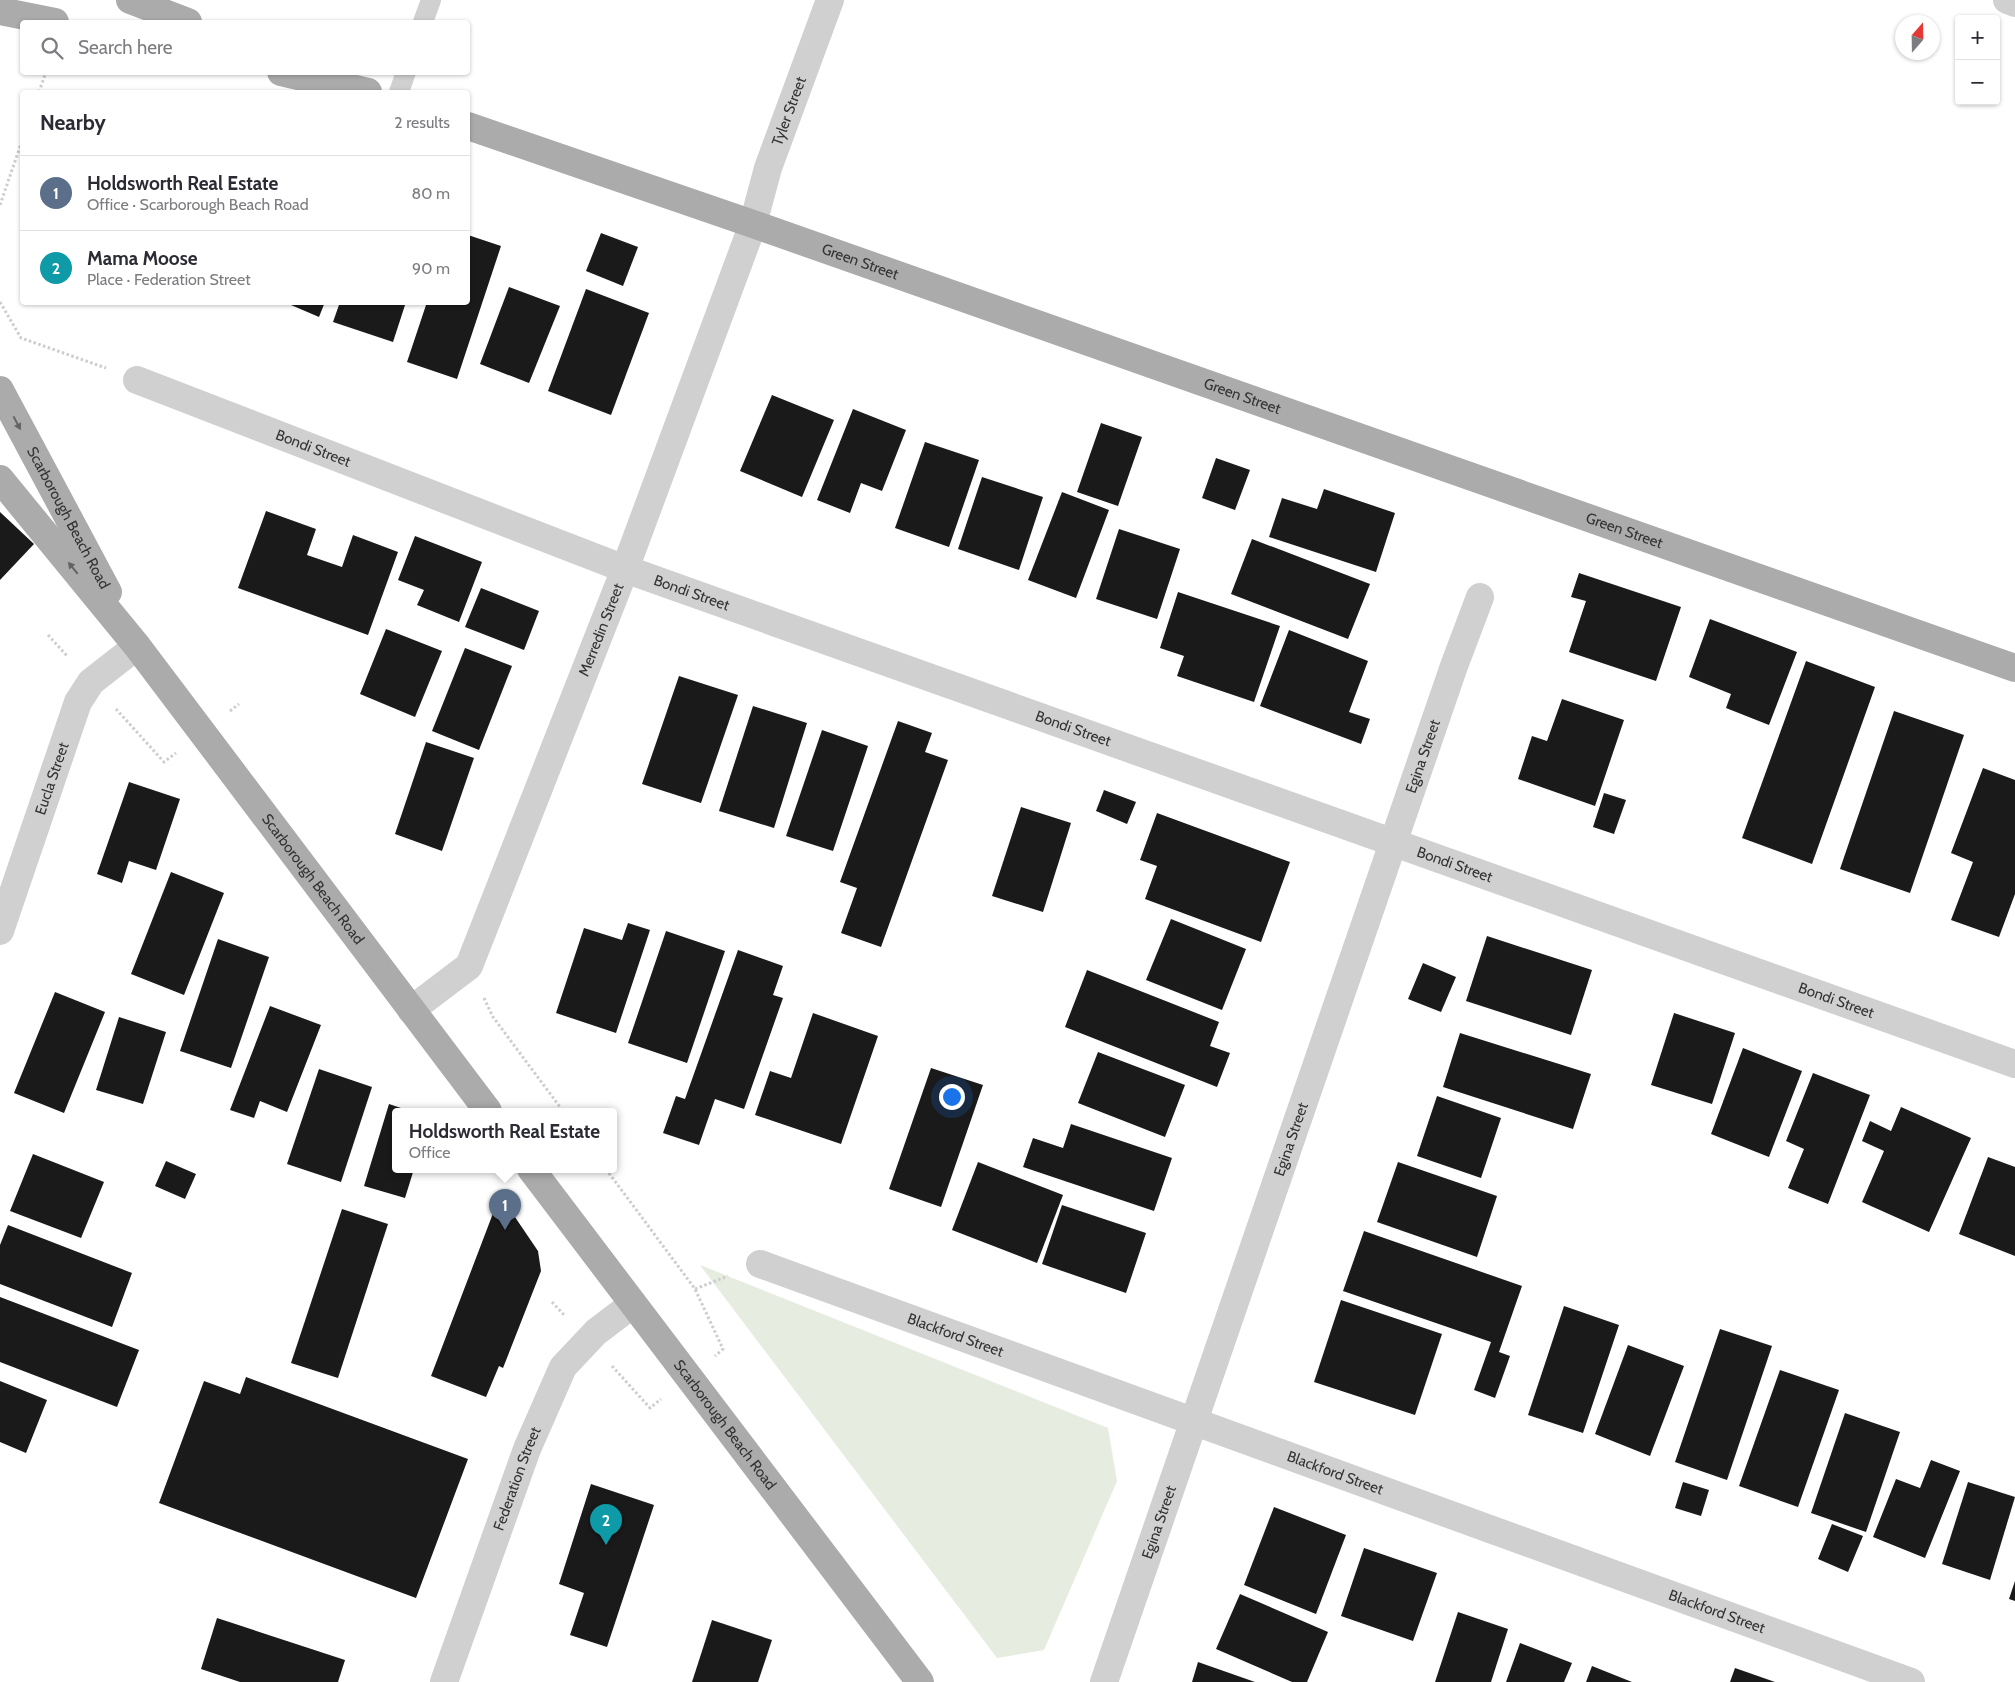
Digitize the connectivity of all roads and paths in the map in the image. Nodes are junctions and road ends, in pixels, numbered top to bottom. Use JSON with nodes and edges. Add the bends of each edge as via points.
{"nodes":[{"id":1,"x":130,"y":0,"type":"edge"},
{"id":2,"x":431,"y":0,"type":"edge"},
{"id":3,"x":830,"y":0,"type":"edge"},
{"id":4,"x":2007,"y":0,"type":"edge"},
{"id":5,"x":2015,"y":3,"type":"edge"},
{"id":6,"x":0,"y":11,"type":"edge"},
{"id":7,"x":45,"y":20,"type":"edge"},
{"id":8,"x":183,"y":20,"type":"edge"},
{"id":9,"x":424,"y":20,"type":"edge"},
{"id":10,"x":45,"y":75,"type":"edge"},
{"id":11,"x":295,"y":75,"type":"edge"},
{"id":12,"x":326,"y":75,"type":"edge"},
{"id":13,"x":405,"y":75,"type":"edge"},
{"id":14,"x":40,"y":90,"type":"edge"},
{"id":15,"x":360,"y":90,"type":"edge"},
{"id":16,"x":364,"y":90,"type":"edge"},
{"id":17,"x":400,"y":90,"type":"edge"},
{"id":18,"x":470,"y":127,"type":"edge"},
{"id":19,"x":20,"y":146,"type":"edge"},
{"id":20,"x":0,"y":206,"type":"edge"},
{"id":21,"x":753,"y":224,"type":"junction"},
{"id":22,"x":0,"y":302,"type":"edge"},
{"id":23,"x":137,"y":380,"type":"joint"},
{"id":24,"x":0,"y":390,"type":"edge"},
{"id":25,"x":0,"y":479,"type":"edge"},
{"id":26,"x":625,"y":569,"type":"junction"},
{"id":27,"x":1480,"y":597,"type":"dead end"},
{"id":28,"x":137,"y":646,"type":"junction"},
{"id":29,"x":2015,"y":668,"type":"edge"},
{"id":30,"x":1394,"y":844,"type":"junction"},
{"id":31,"x":0,"y":932,"type":"edge"},
{"id":32,"x":469,"y":966,"type":"junction"},
{"id":33,"x":411,"y":1010,"type":"junction"},
{"id":34,"x":2015,"y":1064,"type":"edge"},
{"id":35,"x":486,"y":1108,"type":"edge"},
{"id":36,"x":561,"y":1108,"type":"edge"},
{"id":37,"x":535,"y":1173,"type":"edge"},
{"id":38,"x":609,"y":1173,"type":"edge"},
{"id":39,"x":760,"y":1264,"type":"dead end"},
{"id":40,"x":633,"y":1304,"type":"junction"},
{"id":41,"x":724,"y":1349,"type":"dead end"},
{"id":42,"x":1193,"y":1421,"type":"junction"},
{"id":43,"x":444,"y":1682,"type":"edge"},
{"id":44,"x":920,"y":1682,"type":"edge"},
{"id":45,"x":1104,"y":1682,"type":"edge"},
{"id":46,"x":1911,"y":1682,"type":"edge"}],
"edges":[{"from":1,"to":8,"type":"main road"},
{"from":2,"to":9,"type":"lane"},
{"from":3,"to":21,"type":"street","name":"Tyler Street","via":[[768,168]]},
{"from":4,"to":5,"type":"street"},
{"from":6,"to":7,"type":"main road"},
{"from":10,"to":14,"type":"path"},
{"from":11,"to":15,"type":"main road"},
{"from":12,"to":16,"type":"main road"},
{"from":13,"to":17,"type":"lane"},
{"from":18,"to":21,"type":"main road","name":"Green Street"},
{"from":19,"to":20,"type":"path"},
{"from":21,"to":26,"type":"street","name":"Merredin Street"},
{"from":21,"to":29,"type":"main road","name":"Green Street"},
{"from":22,"to":23,"type":"path","via":[[21,338]]},
{"from":23,"to":26,"type":"street","name":"Bondi Street"},
{"from":24,"to":28,"type":"main road","name":"Scarborough Beach Road","one_way":true},
{"from":28,"to":25,"type":"main road","name":"Scarborough Beach Road","one_way":true},
{"from":26,"to":30,"type":"street","name":"Bondi Street"},
{"from":26,"to":32,"type":"street","name":"Merredin Street"},
{"from":27,"to":30,"type":"street","name":"Egina Street"},
{"from":28,"to":31,"type":"street","name":"Eucla Street","via":[[91,682],[78,702]]},
{"from":28,"to":33,"type":"main road","name":"Scarborough Beach Road"},
{"from":30,"to":34,"type":"street","name":"Bondi Street"},
{"from":30,"to":42,"type":"street","name":"Egina Street"},
{"from":32,"to":33,"type":"street"},
{"from":32,"to":36,"type":"path","via":[[493,1017]]},
{"from":33,"to":35,"type":"main road","name":"Scarborough Beach Road"},
{"from":37,"to":40,"type":"main road","name":"Scarborough Beach Road"},
{"from":38,"to":41,"type":"path","via":[[696,1289]]},
{"from":39,"to":42,"type":"street","name":"Blackford Street"},
{"from":40,"to":43,"type":"street","name":"Federation Street","via":[[596,1332],[563,1367],[528,1449]]},
{"from":40,"to":44,"type":"main road","name":"Scarborough Beach Road"},
{"from":42,"to":45,"type":"street","name":"Egina Street"},
{"from":42,"to":46,"type":"street","name":"Blackford Street"}]}
